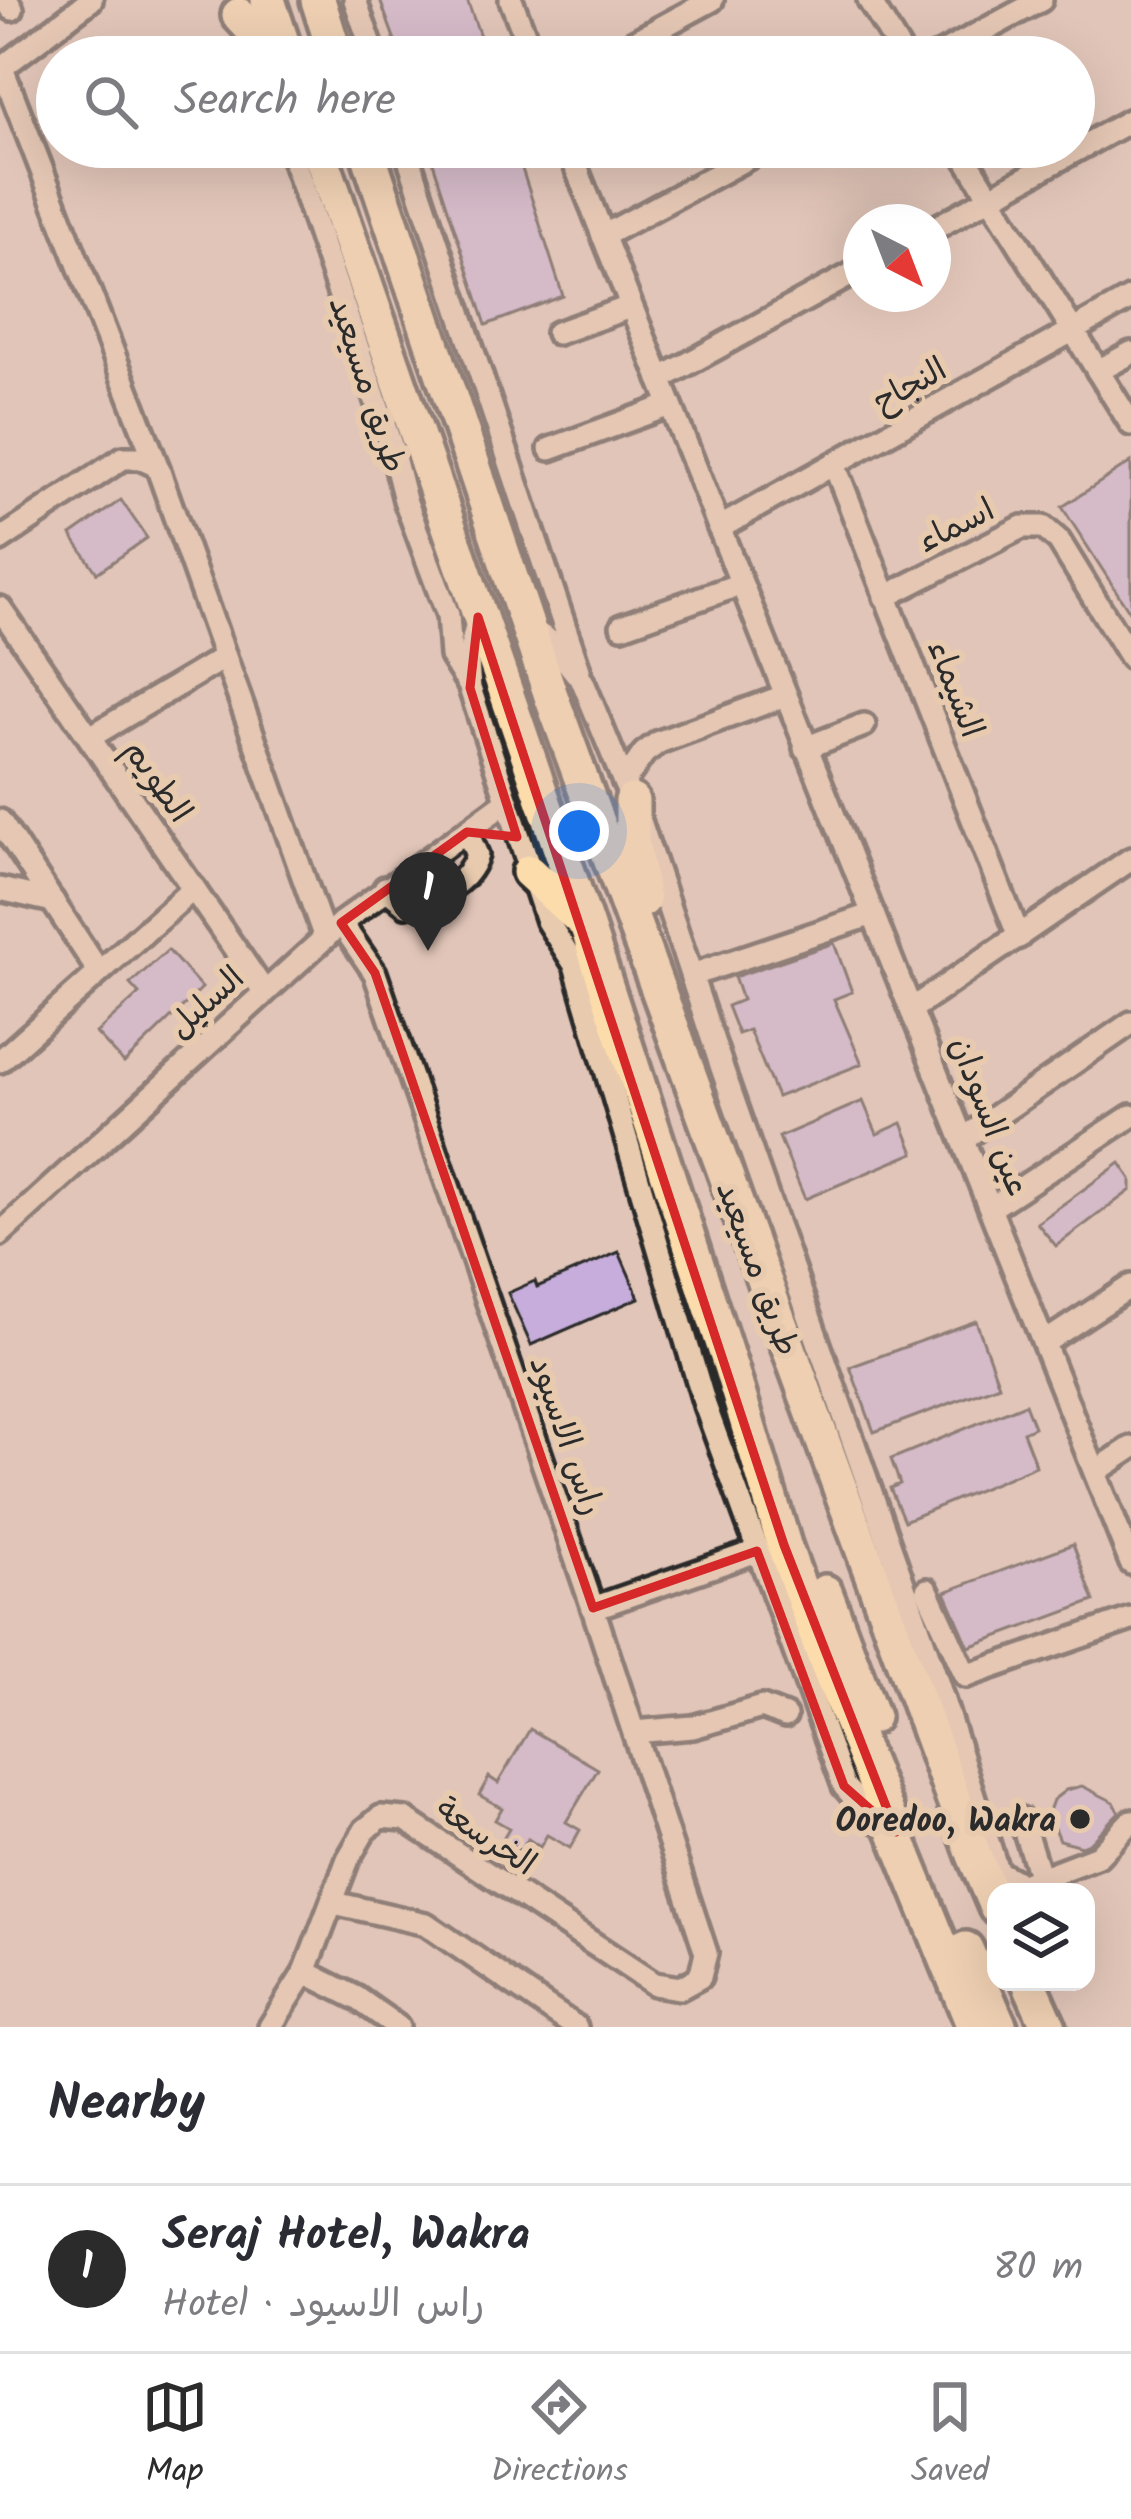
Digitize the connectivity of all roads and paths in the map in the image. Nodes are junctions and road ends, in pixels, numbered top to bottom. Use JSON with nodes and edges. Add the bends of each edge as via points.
{"nodes":[{"id":1,"x":92,"y":0,"type":"edge"},
{"id":2,"x":318,"y":0,"type":"edge"},
{"id":3,"x":356,"y":0,"type":"edge"},
{"id":4,"x":511,"y":0,"type":"edge"},
{"id":5,"x":712,"y":0,"type":"edge"},
{"id":6,"x":868,"y":0,"type":"edge"},
{"id":7,"x":1041,"y":0,"type":"edge"},
{"id":8,"x":247,"y":5,"type":"edge"},
{"id":9,"x":67,"y":8,"type":"edge"},
{"id":10,"x":36,"y":36,"type":"edge"},
{"id":11,"x":36,"y":36,"type":"edge"},
{"id":12,"x":251,"y":36,"type":"edge"},
{"id":13,"x":265,"y":36,"type":"edge"},
{"id":14,"x":271,"y":36,"type":"edge"},
{"id":15,"x":329,"y":36,"type":"edge"},
{"id":16,"x":368,"y":36,"type":"edge"},
{"id":17,"x":525,"y":36,"type":"edge"},
{"id":18,"x":645,"y":36,"type":"edge"},
{"id":19,"x":891,"y":36,"type":"edge"},
{"id":20,"x":974,"y":36,"type":"edge"},
{"id":21,"x":1,"y":68,"type":"edge"},
{"id":22,"x":1131,"y":120,"type":"edge"},
{"id":23,"x":1095,"y":140,"type":"edge"},
{"id":24,"x":36,"y":157,"type":"edge"},
{"id":25,"x":40,"y":168,"type":"edge"},
{"id":26,"x":296,"y":168,"type":"edge"},
{"id":27,"x":325,"y":168,"type":"edge"},
{"id":28,"x":373,"y":168,"type":"edge"},
{"id":29,"x":412,"y":168,"type":"edge"},
{"id":30,"x":576,"y":168,"type":"edge"},
{"id":31,"x":729,"y":168,"type":"edge"},
{"id":32,"x":972,"y":168,"type":"edge"},
{"id":33,"x":1044,"y":168,"type":"edge"},
{"id":34,"x":991,"y":197,"type":"junction"},
{"id":35,"x":951,"y":219,"type":"edge"},
{"id":36,"x":603,"y":236,"type":"junction"},
{"id":37,"x":843,"y":278,"type":"edge"},
{"id":38,"x":1131,"y":298,"type":"edge"},
{"id":39,"x":630,"y":307,"type":"junction"},
{"id":40,"x":1073,"y":330,"type":"junction"},
{"id":41,"x":557,"y":333,"type":"dead end"},
{"id":42,"x":1131,"y":353,"type":"edge"},
{"id":43,"x":1098,"y":371,"type":"junction"},
{"id":44,"x":660,"y":379,"type":"junction"},
{"id":45,"x":670,"y":405,"type":"junction"},
{"id":46,"x":1131,"y":424,"type":"edge"},
{"id":47,"x":550,"y":449,"type":"dead end"},
{"id":48,"x":834,"y":464,"type":"junction"},
{"id":49,"x":157,"y":466,"type":"junction"},
{"id":50,"x":719,"y":528,"type":"junction"},
{"id":51,"x":0,"y":539,"type":"edge"},
{"id":52,"x":741,"y":584,"type":"junction"},
{"id":53,"x":886,"y":597,"type":"junction"},
{"id":54,"x":0,"y":608,"type":"edge"},
{"id":55,"x":478,"y":617,"type":"junction"},
{"id":56,"x":622,"y":626,"type":"dead end"},
{"id":57,"x":528,"y":627,"type":"junction"},
{"id":58,"x":225,"y":657,"type":"junction"},
{"id":59,"x":1131,"y":658,"type":"edge"},
{"id":60,"x":584,"y":682,"type":"junction"},
{"id":61,"x":470,"y":688,"type":"junction"},
{"id":62,"x":784,"y":696,"type":"junction"},
{"id":63,"x":602,"y":721,"type":"junction"},
{"id":64,"x":866,"y":728,"type":"dead end"},
{"id":65,"x":90,"y":737,"type":"junction"},
{"id":66,"x":658,"y":742,"type":"junction"},
{"id":67,"x":807,"y":751,"type":"junction"},
{"id":68,"x":628,"y":791,"type":"junction"},
{"id":69,"x":506,"y":802,"type":"junction"},
{"id":70,"x":0,"y":820,"type":"edge"},
{"id":71,"x":467,"y":832,"type":"junction"},
{"id":72,"x":525,"y":858,"type":"junction"},
{"id":73,"x":1131,"y":859,"type":"edge"},
{"id":74,"x":194,"y":888,"type":"junction"},
{"id":75,"x":385,"y":888,"type":"junction"},
{"id":76,"x":0,"y":889,"type":"edge"},
{"id":77,"x":53,"y":901,"type":"junction"},
{"id":78,"x":873,"y":914,"type":"junction"},
{"id":79,"x":586,"y":925,"type":"junction"},
{"id":80,"x":333,"y":931,"type":"junction"},
{"id":81,"x":1019,"y":937,"type":"junction"},
{"id":82,"x":99,"y":972,"type":"junction"},
{"id":83,"x":692,"y":975,"type":"junction"},
{"id":84,"x":264,"y":991,"type":"junction"},
{"id":85,"x":914,"y":1008,"type":"junction"},
{"id":86,"x":1131,"y":1023,"type":"edge"},
{"id":87,"x":682,"y":1059,"type":"junction"},
{"id":88,"x":0,"y":1061,"type":"edge"},
{"id":89,"x":1131,"y":1116,"type":"edge"},
{"id":90,"x":963,"y":1139,"type":"junction"},
{"id":91,"x":991,"y":1208,"type":"junction"},
{"id":92,"x":0,"y":1234,"type":"edge"},
{"id":93,"x":1131,"y":1286,"type":"edge"},
{"id":94,"x":1044,"y":1343,"type":"junction"},
{"id":95,"x":731,"y":1369,"type":"junction"},
{"id":96,"x":1131,"y":1448,"type":"edge"},
{"id":97,"x":1094,"y":1472,"type":"junction"},
{"id":98,"x":770,"y":1500,"type":"junction"},
{"id":99,"x":754,"y":1544,"type":"junction"},
{"id":100,"x":1131,"y":1563,"type":"edge"},
{"id":101,"x":926,"y":1590,"type":"dead end"},
{"id":102,"x":593,"y":1608,"type":"junction"},
{"id":103,"x":1131,"y":1619,"type":"edge"},
{"id":104,"x":784,"y":1715,"type":"dead end"},
{"id":105,"x":634,"y":1732,"type":"junction"},
{"id":106,"x":1021,"y":1819,"type":"dead end"},
{"id":107,"x":1131,"y":1821,"type":"edge"},
{"id":108,"x":896,"y":1832,"type":"junction"},
{"id":109,"x":1007,"y":1883,"type":"edge"},
{"id":110,"x":1011,"y":1883,"type":"edge"},
{"id":111,"x":1014,"y":1883,"type":"edge"},
{"id":112,"x":1026,"y":1883,"type":"edge"},
{"id":113,"x":921,"y":1894,"type":"junction"},
{"id":114,"x":334,"y":1903,"type":"junction"},
{"id":115,"x":305,"y":1972,"type":"junction"},
{"id":116,"x":700,"y":1977,"type":"joint"},
{"id":117,"x":1033,"y":1991,"type":"edge"},
{"id":118,"x":270,"y":2027,"type":"edge"},
{"id":119,"x":398,"y":2027,"type":"edge"},
{"id":120,"x":576,"y":2027,"type":"edge"},
{"id":121,"x":953,"y":2027,"type":"edge"},
{"id":122,"x":974,"y":2027,"type":"edge"},
{"id":123,"x":1000,"y":2027,"type":"edge"},
{"id":124,"x":1049,"y":2027,"type":"edge"}],
"edges":[{"from":1,"to":9,"type":"street"},
{"from":2,"to":15,"type":"highway"},
{"from":3,"to":16,"type":"street"},
{"from":4,"to":17,"type":"street"},
{"from":5,"to":18,"type":"street"},
{"from":6,"to":19,"type":"street"},
{"from":7,"to":20,"type":"street"},
{"from":8,"to":12,"type":"street"},
{"from":8,"to":13,"type":"highway"},
{"from":8,"to":14,"type":"highway"},
{"from":9,"to":11,"type":"street"},
{"from":10,"to":21,"type":"street"},
{"from":21,"to":24,"type":"street","name":"راس الاسيود"},
{"from":22,"to":23,"type":"street"},
{"from":25,"to":49,"type":"street","name":"راس الاسيود"},
{"from":26,"to":61,"type":"street","name":"طريق مسيعيد","via":[[448,616],[452,656]]},
{"from":27,"to":55,"type":"highway","name":"طريق مسيعيد"},
{"from":28,"to":57,"type":"highway","name":"طريق مسيعيد"},
{"from":29,"to":60,"type":"street","name":"طريق مسيعيد"},
{"from":30,"to":36,"type":"street","name":"عين السودان"},
{"from":31,"to":36,"type":"street"},
{"from":32,"to":34,"type":"street"},
{"from":33,"to":34,"type":"street"},
{"from":34,"to":35,"type":"street"},
{"from":34,"to":40,"type":"street"},
{"from":36,"to":39,"type":"street","name":"عين السودان"},
{"from":37,"to":44,"type":"street"},
{"from":38,"to":40,"type":"street","name":"النجاح"},
{"from":39,"to":41,"type":"street"},
{"from":39,"to":44,"type":"street","name":"عين السودان"},
{"from":40,"to":43,"type":"street"},
{"from":40,"to":48,"type":"street","name":"النجاح"},
{"from":42,"to":43,"type":"street"},
{"from":43,"to":46,"type":"street"},
{"from":44,"to":45,"type":"street","name":"عين السودان"},
{"from":45,"to":47,"type":"street"},
{"from":45,"to":50,"type":"street","name":"عين السودان"},
{"from":48,"to":50,"type":"street","name":"النجاح"},
{"from":48,"to":53,"type":"street","name":"الشيماء"},
{"from":49,"to":51,"type":"street","via":[[123,458]]},
{"from":49,"to":58,"type":"street","name":"راس الاسيود"},
{"from":50,"to":52,"type":"street","name":"عين السودان"},
{"from":52,"to":56,"type":"street"},
{"from":52,"to":62,"type":"street","name":"عين السودان"},
{"from":53,"to":59,"type":"street","name":"اسماء","via":[[1022,527],[1043,527]]},
{"from":53,"to":81,"type":"street","name":"الشيماء"},
{"from":54,"to":65,"type":"street","name":"الطويم"},
{"from":55,"to":61,"type":"street","name":"طريق مسيعيد"},
{"from":55,"to":79,"type":"highway","name":"طريق مسيعيد"},
{"from":57,"to":60,"type":"street","name":"طريق مسيعيد"},
{"from":57,"to":87,"type":"highway","name":"طريق مسيعيد"},
{"from":58,"to":65,"type":"street"},
{"from":58,"to":80,"type":"street","name":"راس الاسيود"},
{"from":60,"to":63,"type":"street","name":"طريق مسيعيد"},
{"from":61,"to":69,"type":"street","name":"طريق مسيعيد"},
{"from":62,"to":66,"type":"street"},
{"from":62,"to":67,"type":"street","name":"عين السودان"},
{"from":63,"to":66,"type":"street","via":[[627,741]]},
{"from":63,"to":68,"type":"street","name":"طريق مسيعيد"},
{"from":64,"to":67,"type":"street"},
{"from":65,"to":74,"type":"street","name":"الطويم"},
{"from":66,"to":68,"type":"street","via":[[644,753]]},
{"from":67,"to":78,"type":"street","name":"عين السودان"},
{"from":68,"to":83,"type":"street","name":"طريق مسيعيد"},
{"from":68,"to":87,"type":"highway","via":[[637,875]]},
{"from":69,"to":71,"type":"street","name":"السليل"},
{"from":69,"to":72,"type":"street","name":"طريق مسيعيد"},
{"from":70,"to":77,"type":"street"},
{"from":71,"to":72,"type":"street","via":[[494,834]]},
{"from":71,"to":75,"type":"street","name":"السليل"},
{"from":71,"to":75,"type":"street","via":[[477,855],[462,880],[406,905]]},
{"from":72,"to":79,"type":"highway"},
{"from":72,"to":99,"type":"street","name":"طريق مسيعيد","via":[[547,921],[574,965]]},
{"from":73,"to":81,"type":"street"},
{"from":74,"to":82,"type":"street"},
{"from":74,"to":84,"type":"street","name":"الطويم"},
{"from":75,"to":80,"type":"street","name":"السليل"},
{"from":76,"to":77,"type":"street"},
{"from":77,"to":82,"type":"street"},
{"from":78,"to":83,"type":"street"},
{"from":78,"to":85,"type":"street","name":"عين السودان"},
{"from":79,"to":95,"type":"highway","name":"طريق مسيعيد"},
{"from":80,"to":84,"type":"street","name":"السليل"},
{"from":80,"to":102,"type":"street","name":"راس الاسيود","via":[[375,973]]},
{"from":81,"to":85,"type":"street"},
{"from":82,"to":88,"type":"street"},
{"from":83,"to":110,"type":"street","name":"طريق مسيعيد"},
{"from":84,"to":92,"type":"street","name":"السليل"},
{"from":85,"to":90,"type":"street","name":"عين السودان"},
{"from":86,"to":90,"type":"street"},
{"from":87,"to":109,"type":"highway","name":"طريق مسيعيد","via":[[974,1856]]},
{"from":89,"to":91,"type":"street"},
{"from":90,"to":91,"type":"street","name":"عين السودان"},
{"from":91,"to":94,"type":"street","name":"عين السودان"},
{"from":93,"to":94,"type":"street"},
{"from":94,"to":97,"type":"street","name":"عين السودان"},
{"from":95,"to":98,"type":"highway","name":"طريق مسيعيد"},
{"from":95,"to":123,"type":"highway"},
{"from":96,"to":97,"type":"street"},
{"from":97,"to":100,"type":"street","name":"عين السودان"},
{"from":98,"to":99,"type":"highway"},
{"from":98,"to":108,"type":"highway","name":"طريق مسيعيد"},
{"from":99,"to":102,"type":"street"},
{"from":99,"to":108,"type":"street","name":"طريق مسيعيد","via":[[844,1786]]},
{"from":101,"to":103,"type":"street","via":[[966,1676]]},
{"from":102,"to":105,"type":"street","name":"راس الاسيود"},
{"from":104,"to":105,"type":"street","via":[[762,1706],[693,1727]]},
{"from":105,"to":116,"type":"street","name":"راس الاسيود","via":[[698,1922],[706,1954]]},
{"from":106,"to":111,"type":"street"},
{"from":107,"to":112,"type":"street","via":[[1098,1856]]},
{"from":108,"to":113,"type":"highway","name":"طريق مسيعيد"},
{"from":113,"to":121,"type":"highway","via":[[924,1950]]},
{"from":113,"to":122,"type":"highway","name":"طريق مسيعيد"},
{"from":114,"to":115,"type":"street","name":"الخرسعة"},
{"from":114,"to":116,"type":"street","name":"الخرسعة","via":[[365,1830],[394,1816],[654,1984],[680,1988]]},
{"from":114,"to":120,"type":"street","via":[[439,1931]]},
{"from":115,"to":118,"type":"street","name":"الخرسعة"},
{"from":115,"to":119,"type":"street"},
{"from":117,"to":124,"type":"highway"}]}
